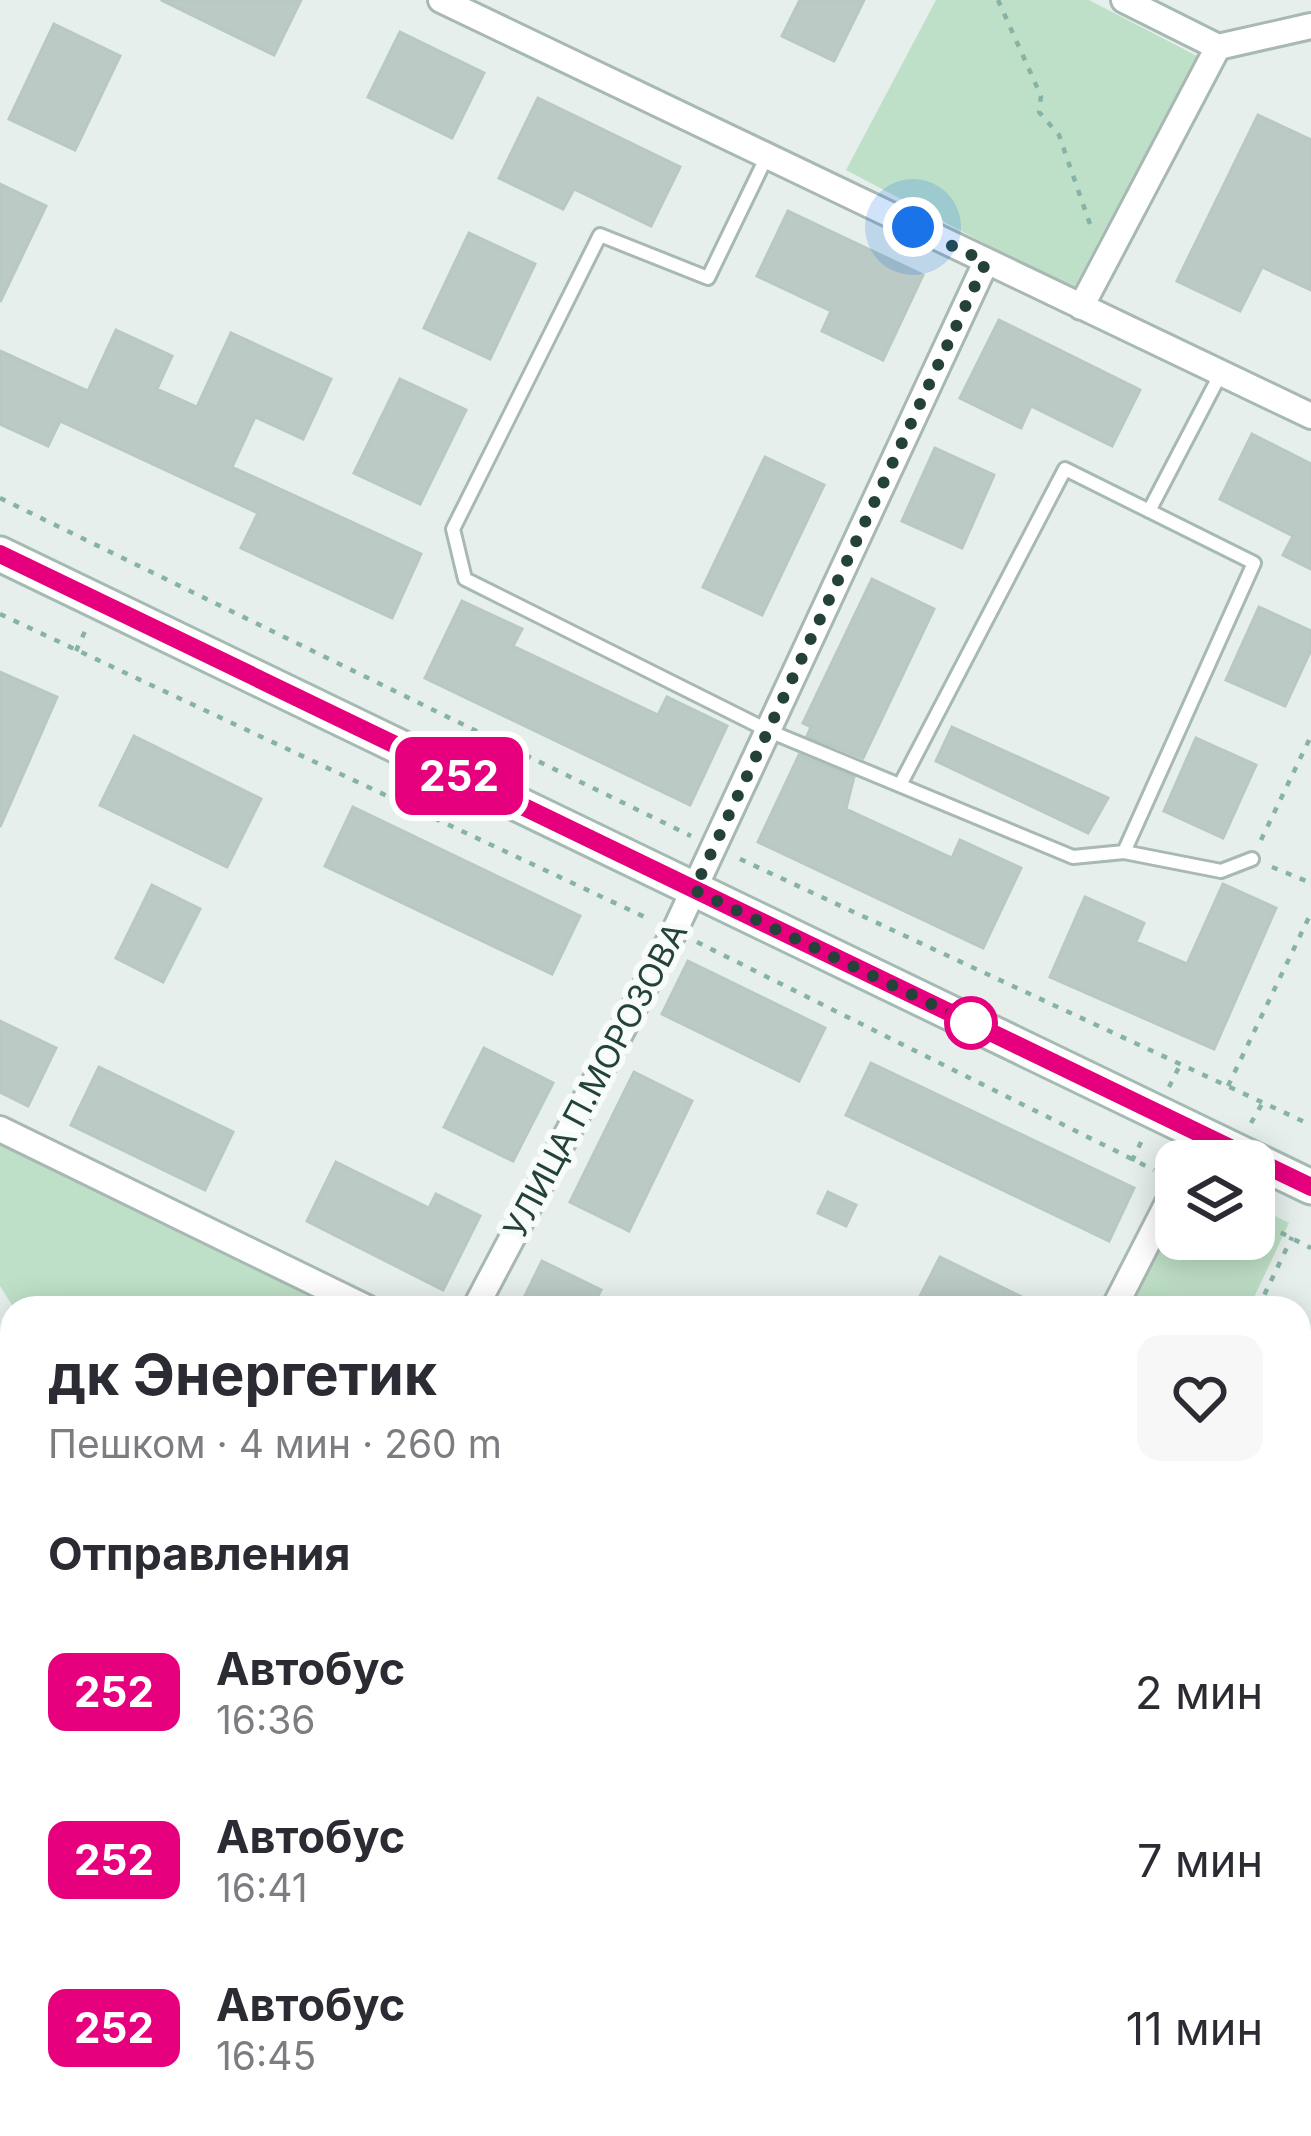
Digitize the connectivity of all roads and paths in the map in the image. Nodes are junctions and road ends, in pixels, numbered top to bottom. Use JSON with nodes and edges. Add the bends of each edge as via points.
{"nodes":[{"id":1,"x":441,"y":0,"type":"edge"},
{"id":2,"x":998,"y":0,"type":"edge"},
{"id":3,"x":1124,"y":0,"type":"edge"},
{"id":4,"x":1311,"y":26,"type":"edge"},
{"id":5,"x":1218,"y":46,"type":"junction"},
{"id":6,"x":767,"y":156,"type":"junction"},
{"id":7,"x":986,"y":262,"type":"junction"},
{"id":8,"x":1103,"y":264,"type":"junction"},
{"id":9,"x":1081,"y":307,"type":"junction"},
{"id":10,"x":1221,"y":372,"type":"junction"},
{"id":11,"x":1311,"y":416,"type":"edge"},
{"id":12,"x":0,"y":498,"type":"edge"},
{"id":13,"x":1149,"y":511,"type":"junction"},
{"id":14,"x":0,"y":554,"type":"edge"},
{"id":15,"x":0,"y":614,"type":"edge"},
{"id":16,"x":769,"y":731,"type":"junction"},
{"id":17,"x":1311,"y":736,"type":"edge"},
{"id":18,"x":900,"y":785,"type":"junction"},
{"id":19,"x":714,"y":847,"type":"junction"},
{"id":20,"x":1124,"y":852,"type":"junction"},
{"id":21,"x":1252,"y":859,"type":"junction"},
{"id":22,"x":1311,"y":883,"type":"edge"},
{"id":23,"x":694,"y":890,"type":"junction"},
{"id":24,"x":1311,"y":913,"type":"edge"},
{"id":25,"x":675,"y":930,"type":"junction"},
{"id":26,"x":1228,"y":1086,"type":"junction"},
{"id":27,"x":1311,"y":1125,"type":"edge"},
{"id":28,"x":0,"y":1129,"type":"edge"},
{"id":29,"x":1180,"y":1140,"type":"edge"},
{"id":30,"x":1155,"y":1173,"type":"edge"},
{"id":31,"x":1275,"y":1175,"type":"edge"},
{"id":32,"x":1311,"y":1187,"type":"edge"},
{"id":33,"x":1155,"y":1213,"type":"edge"},
{"id":34,"x":1275,"y":1230,"type":"edge"},
{"id":35,"x":1292,"y":1238,"type":"junction"},
{"id":36,"x":1311,"y":1248,"type":"edge"},
{"id":37,"x":342,"y":1296,"type":"edge"},
{"id":38,"x":481,"y":1296,"type":"edge"},
{"id":39,"x":1119,"y":1296,"type":"edge"},
{"id":40,"x":1264,"y":1296,"type":"edge"}],
"edges":[{"from":1,"to":6,"type":"street"},
{"from":2,"to":8,"type":"path","via":[[1041,96],[1039,112],[1059,135]]},
{"from":3,"to":5,"type":"street"},
{"from":4,"to":5,"type":"street"},
{"from":5,"to":8,"type":"street"},
{"from":6,"to":7,"type":"street"},
{"from":6,"to":16,"type":"lane","via":[[708,278],[600,235],[453,529],[465,579]]},
{"from":7,"to":9,"type":"street"},
{"from":7,"to":16,"type":"street","name":"УЛИЦА П.МОРОЗОВА"},
{"from":8,"to":9,"type":"street"},
{"from":9,"to":10,"type":"street"},
{"from":10,"to":11,"type":"street"},
{"from":10,"to":13,"type":"lane"},
{"from":12,"to":19,"type":"path"},
{"from":13,"to":18,"type":"lane","via":[[1066,469]]},
{"from":13,"to":20,"type":"lane","via":[[1255,563]]},
{"from":14,"to":23,"type":"main road"},
{"from":15,"to":25,"type":"path"},
{"from":16,"to":18,"type":"lane"},
{"from":16,"to":19,"type":"street","name":"УЛИЦА П.МОРОЗОВА"},
{"from":17,"to":21,"type":"path"},
{"from":18,"to":20,"type":"lane","via":[[1073,857]]},
{"from":19,"to":23,"type":"street","name":"УЛИЦА П.МОРОЗОВА"},
{"from":19,"to":26,"type":"path"},
{"from":20,"to":21,"type":"lane","via":[[1221,871]]},
{"from":21,"to":22,"type":"path"},
{"from":23,"to":25,"type":"street","name":"УЛИЦА П.МОРОЗОВА"},
{"from":23,"to":29,"type":"main road"},
{"from":24,"to":26,"type":"path"},
{"from":25,"to":30,"type":"path"},
{"from":25,"to":38,"type":"street","name":"УЛИЦА П.МОРОЗОВА"},
{"from":26,"to":27,"type":"path"},
{"from":28,"to":37,"type":"street"},
{"from":31,"to":32,"type":"main road"},
{"from":33,"to":39,"type":"street"},
{"from":34,"to":35,"type":"path"},
{"from":35,"to":36,"type":"path"},
{"from":35,"to":40,"type":"path"}]}
